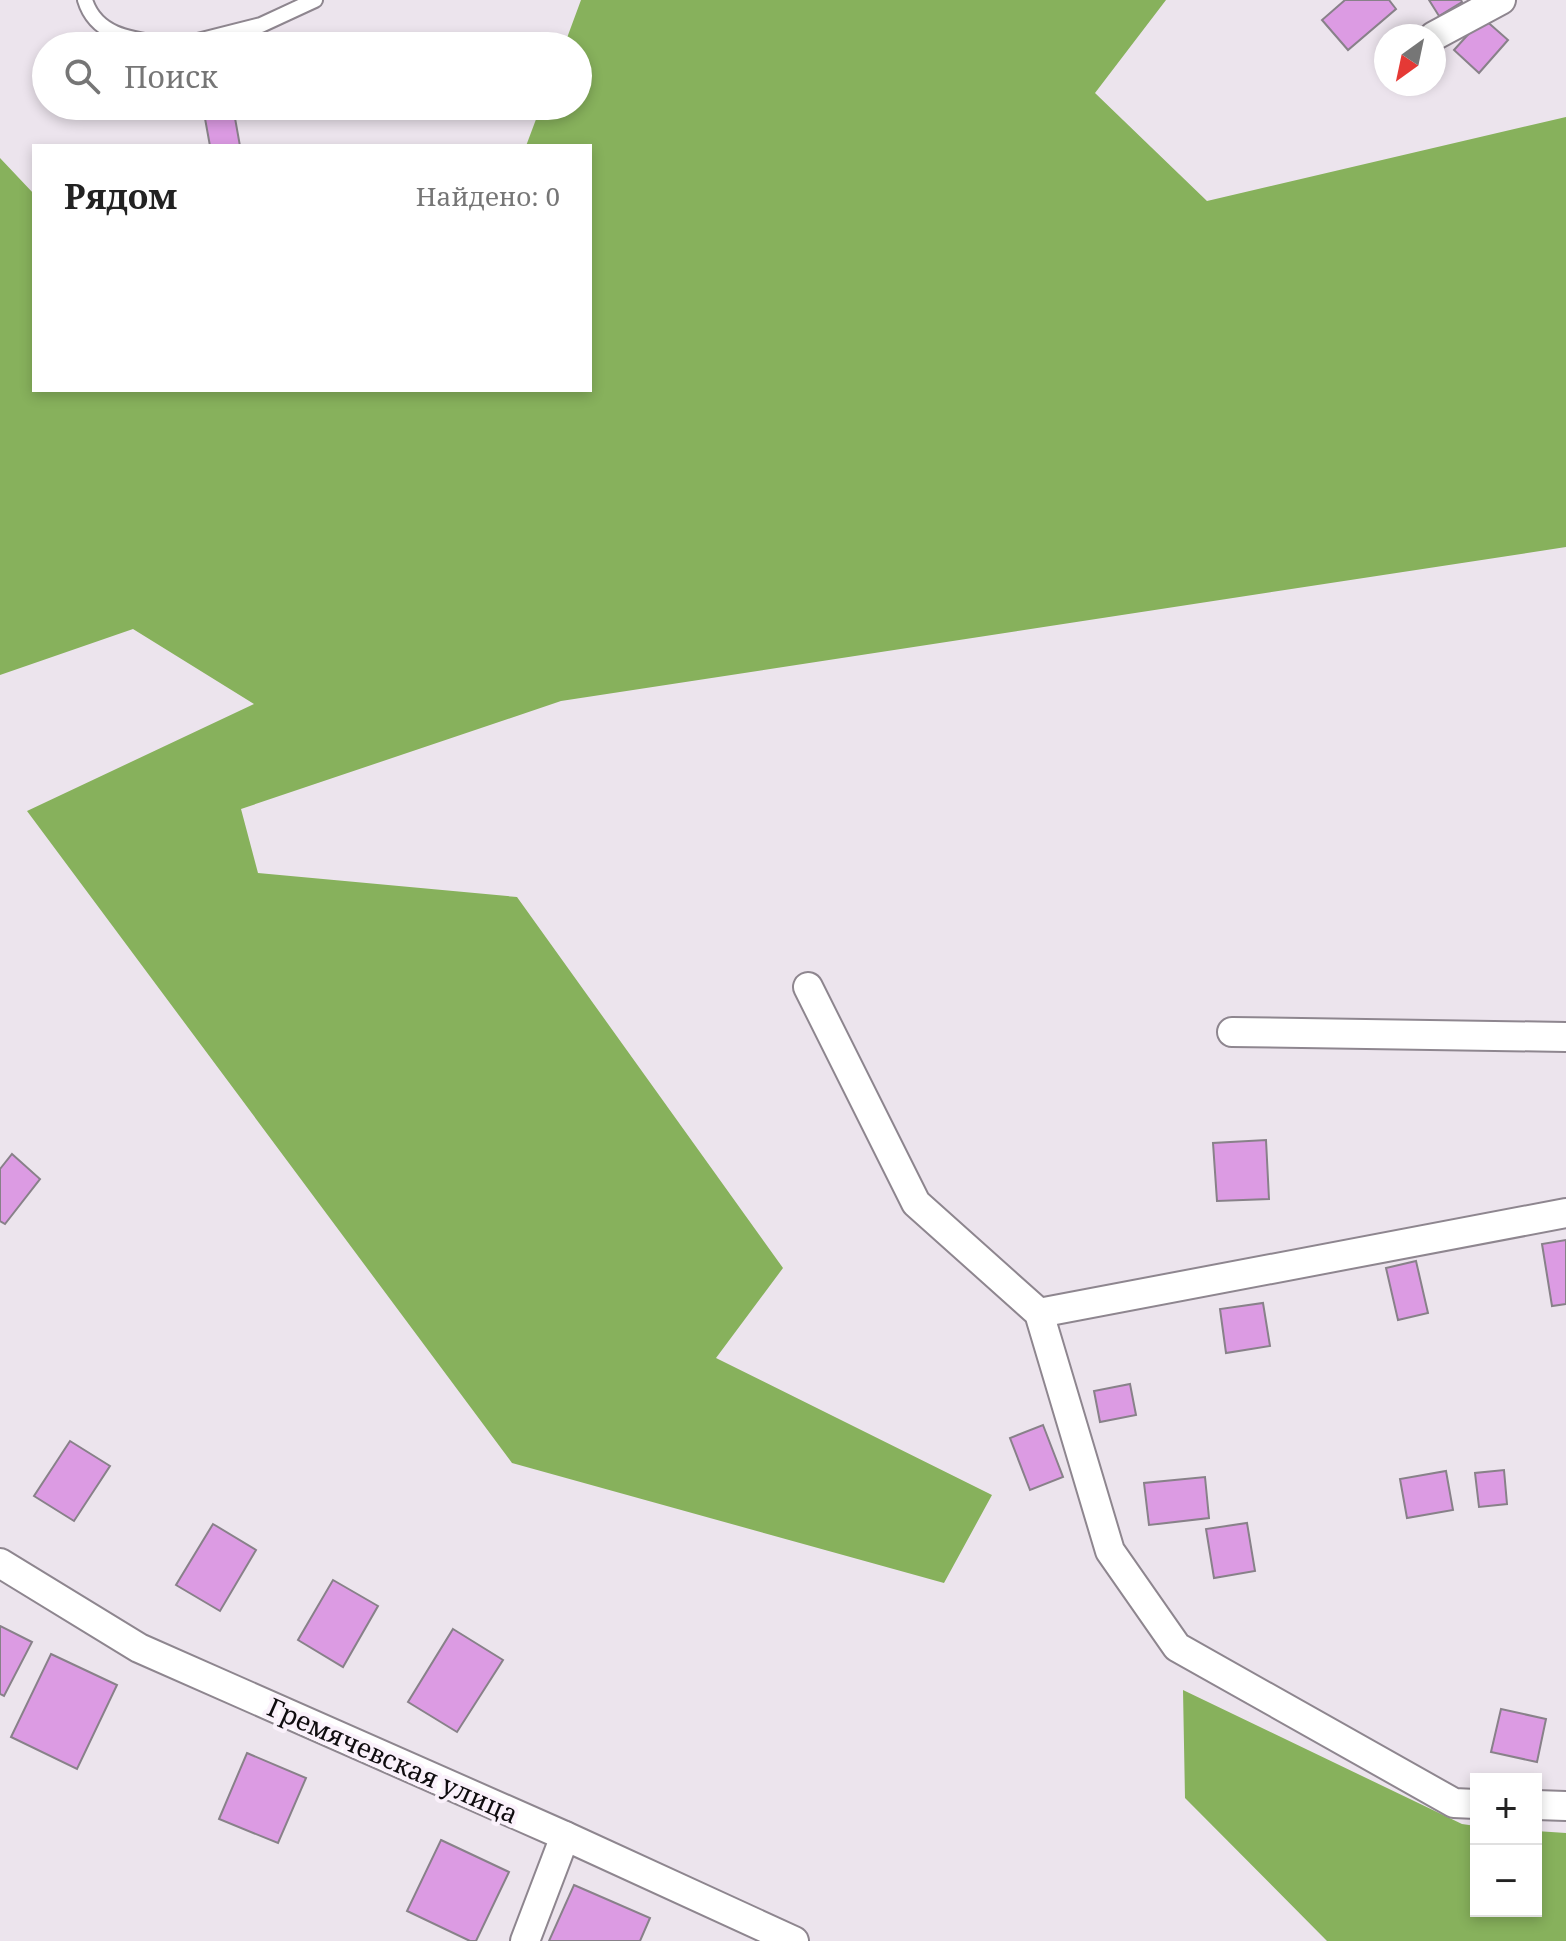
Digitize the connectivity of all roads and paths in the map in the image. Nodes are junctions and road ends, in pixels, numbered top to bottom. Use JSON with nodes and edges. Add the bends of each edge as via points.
{"nodes":[{"id":1,"x":85,"y":0,"type":"edge"},
{"id":2,"x":315,"y":0,"type":"edge"},
{"id":3,"x":1501,"y":0,"type":"edge"},
{"id":4,"x":1446,"y":30,"type":"edge"},
{"id":5,"x":111,"y":32,"type":"edge"},
{"id":6,"x":233,"y":32,"type":"edge"},
{"id":7,"x":808,"y":987,"type":"dead end"},
{"id":8,"x":1232,"y":1032,"type":"dead end"},
{"id":9,"x":1566,"y":1037,"type":"edge"},
{"id":10,"x":1566,"y":1213,"type":"edge"},
{"id":11,"x":1039,"y":1313,"type":"junction"},
{"id":12,"x":0,"y":1563,"type":"edge"},
{"id":13,"x":1470,"y":1804,"type":"edge"},
{"id":14,"x":1542,"y":1805,"type":"edge"},
{"id":15,"x":1566,"y":1806,"type":"edge"},
{"id":16,"x":565,"y":1836,"type":"junction"},
{"id":17,"x":525,"y":1941,"type":"edge"},
{"id":18,"x":794,"y":1941,"type":"edge"}],
"edges":[{"from":1,"to":5,"type":"lane","via":[[90,15]]},
{"from":2,"to":6,"type":"lane"},
{"from":3,"to":4,"type":"street"},
{"from":7,"to":11,"type":"street","via":[[916,1203]]},
{"from":8,"to":9,"type":"street"},
{"from":10,"to":11,"type":"street"},
{"from":11,"to":13,"type":"street","via":[[1110,1551],[1177,1647],[1454,1803]]},
{"from":12,"to":16,"type":"street","name":"Гремячевская улица","via":[[139,1648]]},
{"from":14,"to":15,"type":"street"},
{"from":16,"to":17,"type":"street"},
{"from":16,"to":18,"type":"street","name":"Гремячевская улица"}]}
